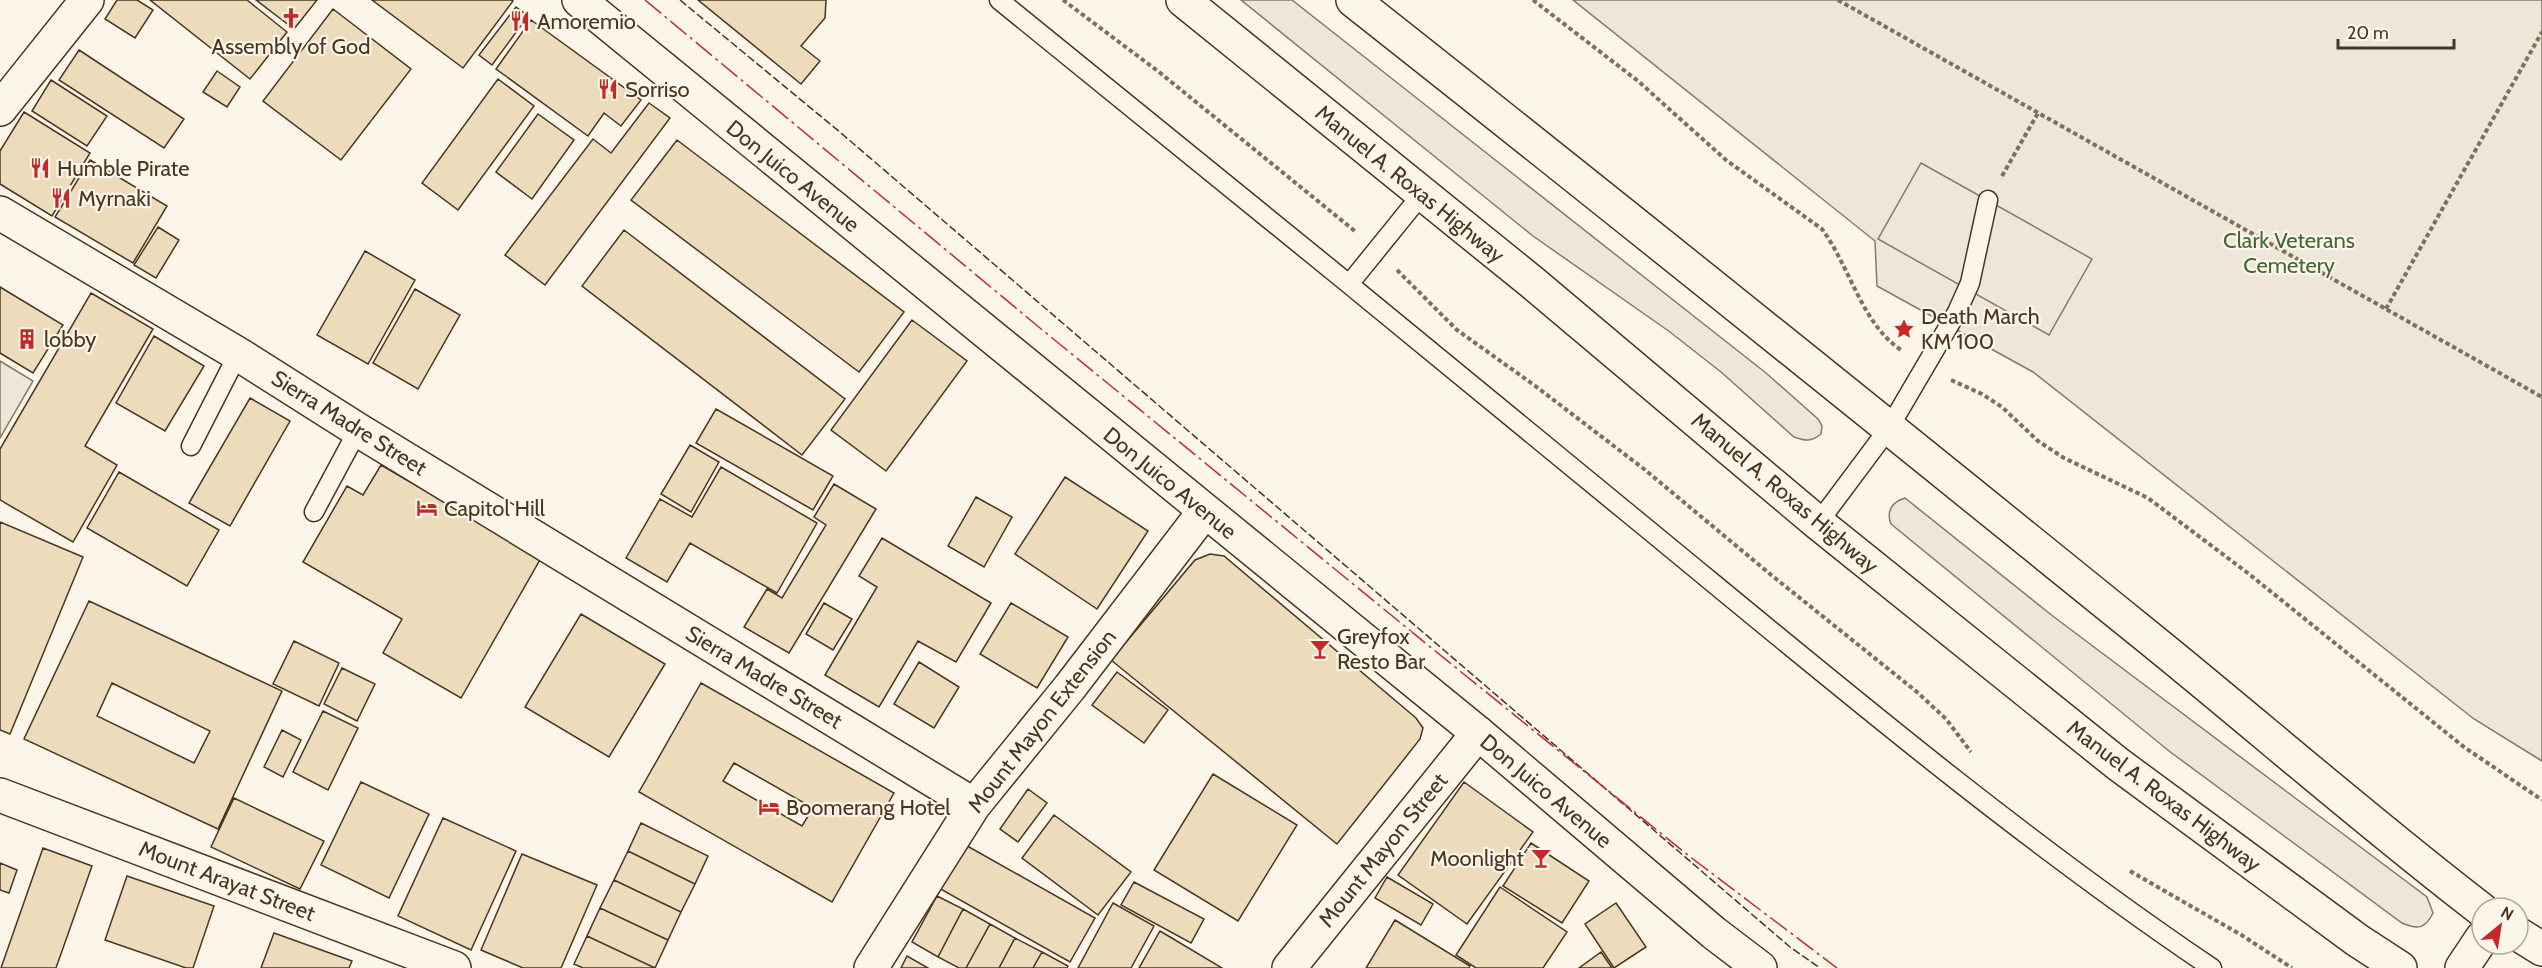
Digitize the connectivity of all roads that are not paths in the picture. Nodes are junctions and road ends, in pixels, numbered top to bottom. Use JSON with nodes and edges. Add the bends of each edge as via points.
{"nodes":[{"id":1,"x":87,"y":0,"type":"edge"},
{"id":2,"x":579,"y":0,"type":"edge"},
{"id":3,"x":999,"y":0,"type":"edge"},
{"id":4,"x":1183,"y":0,"type":"edge"},
{"id":5,"x":1353,"y":0,"type":"edge"},
{"id":6,"x":4,"y":94,"type":"edge"},
{"id":7,"x":1422,"y":194,"type":"junction"},
{"id":8,"x":1988,"y":200,"type":"road end"},
{"id":9,"x":0,"y":213,"type":"edge"},
{"id":10,"x":1350,"y":284,"type":"junction"},
{"id":11,"x":238,"y":354,"type":"junction"},
{"id":12,"x":1889,"y":428,"type":"junction"},
{"id":13,"x":358,"y":430,"type":"junction"},
{"id":14,"x":191,"y":446,"type":"dead end"},
{"id":15,"x":314,"y":512,"type":"dead end"},
{"id":16,"x":1204,"y":512,"type":"junction"},
{"id":17,"x":1818,"y":523,"type":"junction"},
{"id":18,"x":1478,"y":733,"type":"junction"},
{"id":19,"x":0,"y":795,"type":"edge"},
{"id":20,"x":974,"y":806,"type":"junction"},
{"id":21,"x":2470,"y":901,"type":"edge"},
{"id":22,"x":1714,"y":933,"type":"junction"},
{"id":23,"x":454,"y":968,"type":"edge"},
{"id":24,"x":871,"y":968,"type":"edge"},
{"id":25,"x":1289,"y":968,"type":"edge"},
{"id":26,"x":1727,"y":968,"type":"edge"},
{"id":27,"x":1760,"y":968,"type":"edge"},
{"id":28,"x":2212,"y":968,"type":"edge"},
{"id":29,"x":2400,"y":968,"type":"edge"}],
"edges":[{"from":1,"to":6,"type":"main road"},
{"from":2,"to":16,"type":"main road","name":"Don Juico Avenue"},
{"from":3,"to":10,"type":"lane"},
{"from":4,"to":7,"type":"main road","name":"Manuel A. Roxas Highway"},
{"from":5,"to":12,"type":"main road"},
{"from":7,"to":10,"type":"lane"},
{"from":7,"to":17,"type":"main road","name":"Manuel A. Roxas Highway"},
{"from":8,"to":12,"type":"lane","via":[[1970,283]]},
{"from":9,"to":11,"type":"main road","name":"Sierra Madre Street"},
{"from":10,"to":28,"type":"lane","via":[[1916,749],[2051,855]]},
{"from":11,"to":13,"type":"main road","name":"Sierra Madre Street"},
{"from":11,"to":14,"type":"lane"},
{"from":12,"to":17,"type":"lane"},
{"from":12,"to":21,"type":"main road"},
{"from":13,"to":15,"type":"lane"},
{"from":13,"to":20,"type":"main road","name":"Sierra Madre Street"},
{"from":16,"to":18,"type":"main road","name":"Don Juico Avenue"},
{"from":16,"to":20,"type":"main road","name":"Mount Mayon Extension"},
{"from":17,"to":29,"type":"main road","name":"Manuel A. Roxas Highway","via":[[2118,764]]},
{"from":18,"to":22,"type":"main road","name":"Don Juico Avenue"},
{"from":18,"to":25,"type":"main road","name":"Mount Mayon Street"},
{"from":19,"to":23,"type":"main road","name":"Mount Arayat Street"},
{"from":20,"to":24,"type":"main road","name":"Mount Mayon Extension"},
{"from":22,"to":26,"type":"main road"},
{"from":22,"to":27,"type":"main road","name":"Don Juico Avenue"}]}
